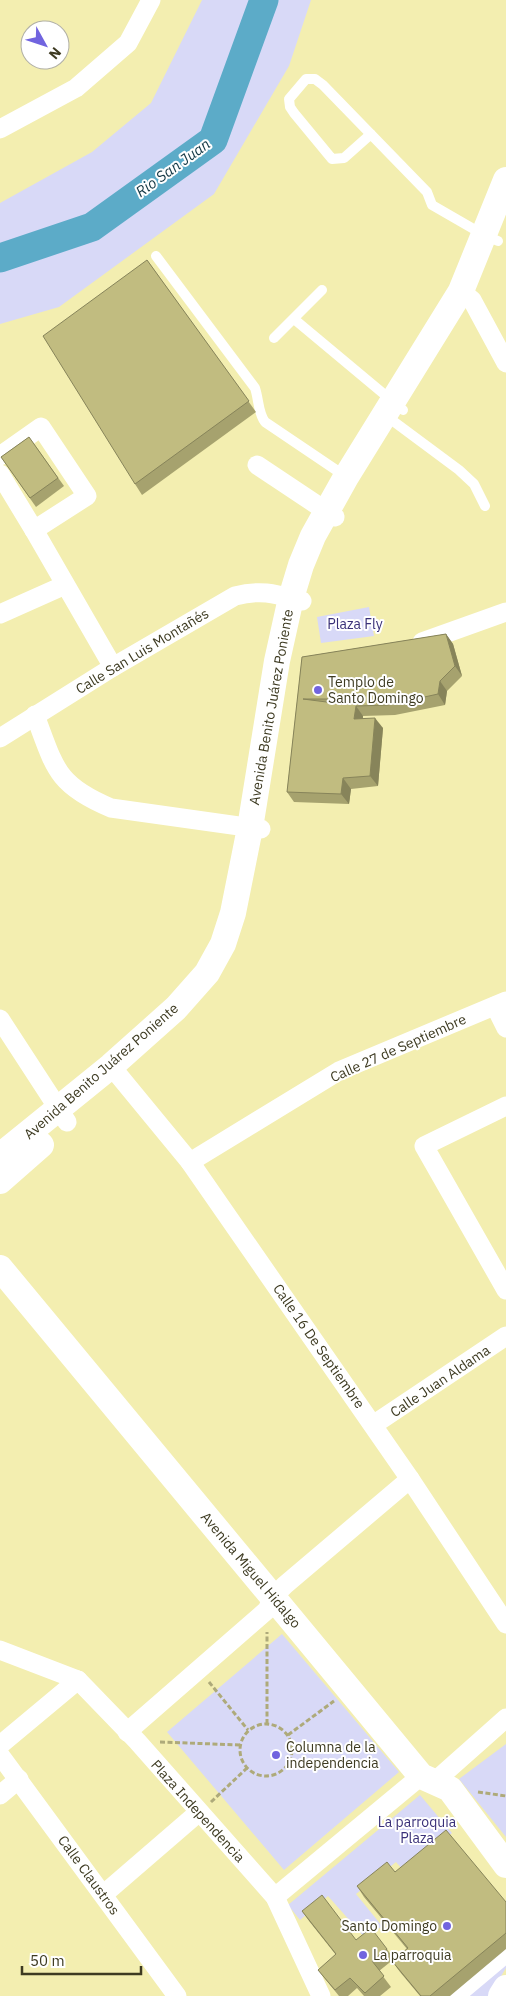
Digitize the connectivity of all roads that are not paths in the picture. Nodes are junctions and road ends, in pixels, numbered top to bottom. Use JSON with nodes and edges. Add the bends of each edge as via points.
{"nodes":[{"id":1,"x":151,"y":0,"type":"edge"},
{"id":2,"x":0,"y":129,"type":"edge"},
{"id":3,"x":371,"y":134,"type":"junction"},
{"id":4,"x":506,"y":180,"type":"edge"},
{"id":5,"x":496,"y":232,"type":"edge"},
{"id":6,"x":156,"y":256,"type":"dead end"},
{"id":7,"x":322,"y":290,"type":"dead end"},
{"id":8,"x":467,"y":296,"type":"junction"},
{"id":9,"x":294,"y":318,"type":"junction"},
{"id":10,"x":274,"y":338,"type":"dead end"},
{"id":11,"x":506,"y":363,"type":"edge"},
{"id":12,"x":394,"y":413,"type":"junction"},
{"id":13,"x":0,"y":456,"type":"edge"},
{"id":14,"x":257,"y":465,"type":"dead end"},
{"id":15,"x":0,"y":474,"type":"edge"},
{"id":16,"x":351,"y":480,"type":"junction"},
{"id":17,"x":485,"y":506,"type":"dead end"},
{"id":18,"x":331,"y":514,"type":"junction"},
{"id":19,"x":34,"y":530,"type":"junction"},
{"id":20,"x":65,"y":585,"type":"junction"},
{"id":21,"x":296,"y":599,"type":"junction"},
{"id":22,"x":506,"y":612,"type":"edge"},
{"id":23,"x":0,"y":614,"type":"edge"},
{"id":24,"x":422,"y":642,"type":"edge"},
{"id":25,"x":113,"y":667,"type":"junction"},
{"id":26,"x":35,"y":716,"type":"junction"},
{"id":27,"x":0,"y":738,"type":"edge"},
{"id":28,"x":256,"y":829,"type":"junction"},
{"id":29,"x":500,"y":1003,"type":"edge"},
{"id":30,"x":0,"y":1019,"type":"edge"},
{"id":31,"x":506,"y":1028,"type":"edge"},
{"id":32,"x":115,"y":1072,"type":"junction"},
{"id":33,"x":506,"y":1106,"type":"edge"},
{"id":34,"x":63,"y":1115,"type":"junction"},
{"id":35,"x":0,"y":1156,"type":"edge"},
{"id":36,"x":190,"y":1162,"type":"junction"},
{"id":37,"x":0,"y":1181,"type":"edge"},
{"id":38,"x":0,"y":1268,"type":"edge"},
{"id":39,"x":506,"y":1290,"type":"edge"},
{"id":40,"x":506,"y":1336,"type":"edge"},
{"id":41,"x":374,"y":1425,"type":"junction"},
{"id":42,"x":410,"y":1479,"type":"junction"},
{"id":43,"x":270,"y":1604,"type":"junction"},
{"id":44,"x":506,"y":1624,"type":"edge"},
{"id":45,"x":0,"y":1650,"type":"edge"},
{"id":46,"x":78,"y":1680,"type":"junction"},
{"id":47,"x":506,"y":1718,"type":"edge"},
{"id":48,"x":132,"y":1737,"type":"junction"},
{"id":49,"x":0,"y":1745,"type":"edge"},
{"id":50,"x":0,"y":1755,"type":"edge"},
{"id":51,"x":427,"y":1779,"type":"junction"},
{"id":52,"x":19,"y":1780,"type":"junction"},
{"id":53,"x":0,"y":1795,"type":"edge"},
{"id":54,"x":199,"y":1812,"type":"junction"},
{"id":55,"x":506,"y":1865,"type":"edge"},
{"id":56,"x":104,"y":1894,"type":"junction"},
{"id":57,"x":275,"y":1897,"type":"junction"},
{"id":58,"x":506,"y":1953,"type":"edge"},
{"id":59,"x":506,"y":1988,"type":"edge"},
{"id":60,"x":177,"y":1996,"type":"edge"},
{"id":61,"x":321,"y":1996,"type":"edge"},
{"id":62,"x":455,"y":1996,"type":"edge"},
{"id":63,"x":502,"y":1996,"type":"edge"}],
"edges":[{"from":1,"to":2,"type":"street","via":[[128,43],[76,88]]},
{"from":3,"to":3,"type":"lane","via":[[344,158],[332,159],[294,113],[289,98],[306,79],[315,79]]},
{"from":3,"to":5,"type":"lane","via":[[427,192],[432,204]]},
{"from":4,"to":5,"type":"main road","name":"Avenida Benito Juárez Poniente"},
{"from":5,"to":8,"type":"main road","name":"Avenida Benito Juárez Poniente"},
{"from":6,"to":16,"type":"lane","via":[[255,388],[260,415],[265,422]]},
{"from":7,"to":9,"type":"lane"},
{"from":8,"to":11,"type":"street"},
{"from":8,"to":12,"type":"main road","name":"Avenida Benito Juárez Poniente"},
{"from":9,"to":10,"type":"lane"},
{"from":9,"to":12,"type":"lane"},
{"from":12,"to":16,"type":"main road","name":"Avenida Benito Juárez Poniente"},
{"from":12,"to":17,"type":"lane","via":[[474,484]]},
{"from":13,"to":19,"type":"street","via":[[41,427],[88,496]]},
{"from":14,"to":18,"type":"street"},
{"from":15,"to":19,"type":"street"},
{"from":16,"to":18,"type":"main road","name":"Avenida Benito Juárez Poniente"},
{"from":18,"to":21,"type":"main road","name":"Avenida Benito Juárez Poniente","via":[[323,540]]},
{"from":19,"to":20,"type":"street"},
{"from":20,"to":23,"type":"street"},
{"from":20,"to":25,"type":"street"},
{"from":21,"to":25,"type":"street","name":"Calle San Luis Montañés","via":[[252,591],[235,596]]},
{"from":21,"to":28,"type":"main road","name":"Avenida Benito Juárez Poniente","via":[[289,660]]},
{"from":22,"to":24,"type":"street"},
{"from":25,"to":26,"type":"street","name":"Calle San Luis Montañés"},
{"from":26,"to":27,"type":"street","name":"Calle San Luis Montañés"},
{"from":26,"to":28,"type":"street","via":[[55,767],[71,787],[88,798],[111,808]]},
{"from":28,"to":32,"type":"main road","name":"Avenida Benito Juárez Poniente","via":[[249,917],[238,948],[219,982],[186,1018]]},
{"from":29,"to":31,"type":"street"},
{"from":29,"to":36,"type":"street","name":"Calle 27 de Septiembre","via":[[339,1071]]},
{"from":30,"to":34,"type":"street"},
{"from":32,"to":34,"type":"main road","name":"Avenida Benito Juárez Poniente"},
{"from":32,"to":36,"type":"street","name":"Calle 16 De Septiembre"},
{"from":33,"to":39,"type":"street","via":[[424,1146]]},
{"from":34,"to":35,"type":"main road","name":"Avenida Benito Juárez Poniente"},
{"from":34,"to":37,"type":"main road","name":"Avenida Benito Juárez Poniente"},
{"from":36,"to":41,"type":"street","name":"Calle 16 De Septiembre"},
{"from":38,"to":43,"type":"main road","name":"Avenida Miguel Hidalgo"},
{"from":40,"to":41,"type":"street","name":"Calle Juan Aldama"},
{"from":41,"to":42,"type":"street","name":"Calle 16 De Septiembre"},
{"from":42,"to":43,"type":"street","via":[[286,1585]]},
{"from":42,"to":44,"type":"street","name":"Calle 16 De Septiembre"},
{"from":43,"to":48,"type":"street"},
{"from":43,"to":51,"type":"main road","name":"Avenida Miguel Hidalgo"},
{"from":45,"to":46,"type":"street"},
{"from":46,"to":48,"type":"street","name":"Plaza Independencia"},
{"from":46,"to":49,"type":"street"},
{"from":47,"to":51,"type":"street"},
{"from":48,"to":54,"type":"street","name":"Plaza Independencia"},
{"from":50,"to":52,"type":"street","name":"Calle Claustros"},
{"from":51,"to":55,"type":"main road","name":"Avenida Miguel Hidalgo","via":[[450,1789]]},
{"from":51,"to":57,"type":"street"},
{"from":52,"to":53,"type":"street"},
{"from":52,"to":56,"type":"street","name":"Calle Claustros"},
{"from":54,"to":56,"type":"street"},
{"from":54,"to":57,"type":"street","name":"Plaza Independencia"},
{"from":56,"to":60,"type":"street","name":"Calle Claustros"},
{"from":57,"to":61,"type":"street","name":"Plaza Independencia"},
{"from":58,"to":62,"type":"street"},
{"from":59,"to":63,"type":"main road"}]}
